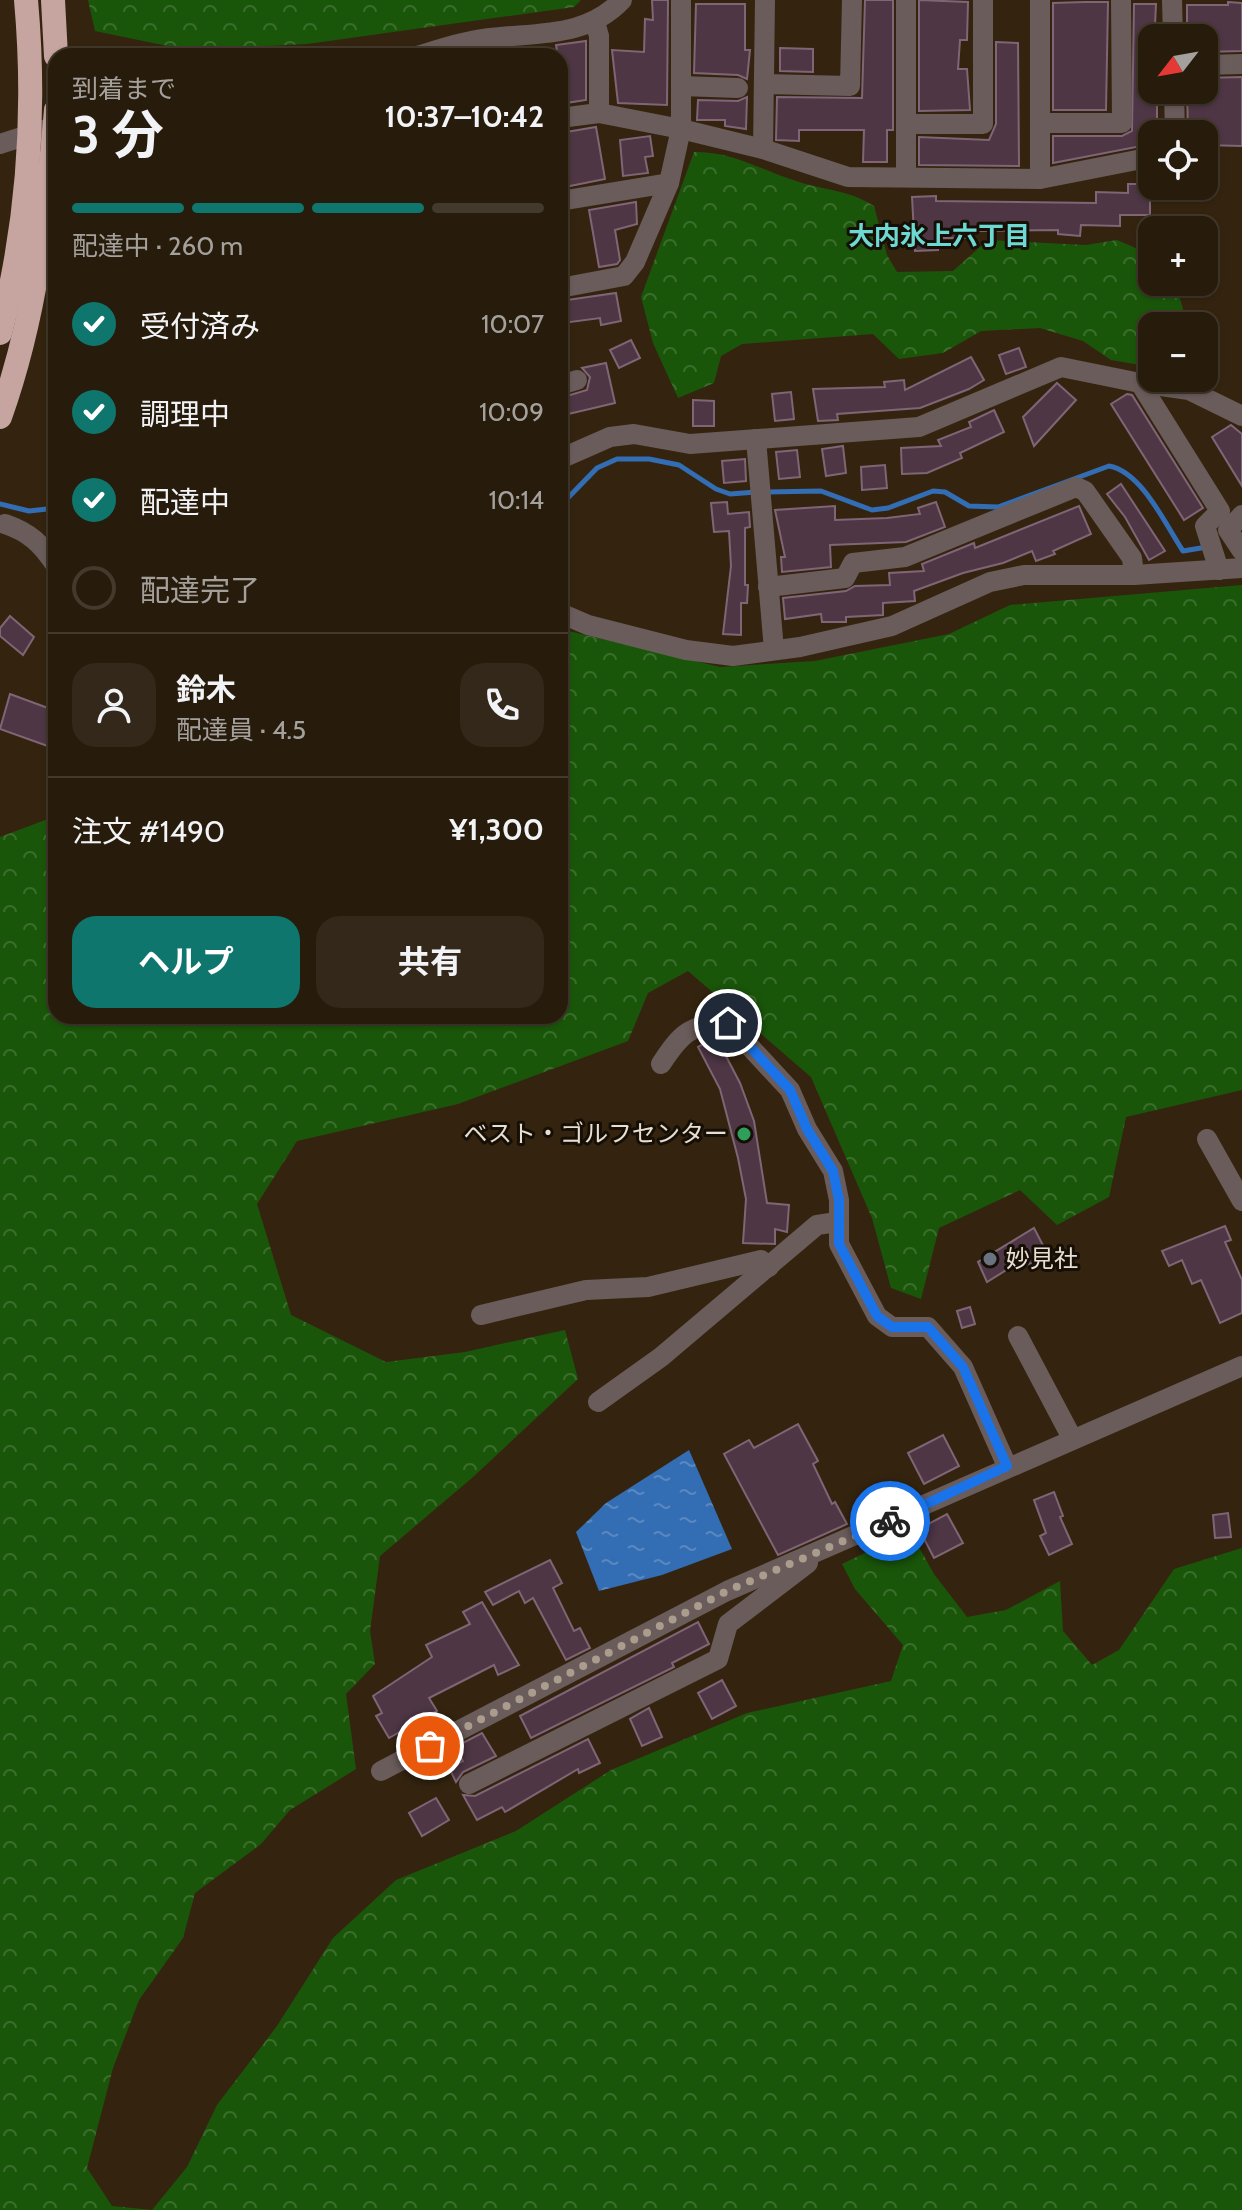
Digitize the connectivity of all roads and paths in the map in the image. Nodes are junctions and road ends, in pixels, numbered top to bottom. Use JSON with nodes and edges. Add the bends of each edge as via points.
{"nodes":[{"id":1,"x":26,"y":0,"type":"edge"},
{"id":2,"x":53,"y":0,"type":"edge"},
{"id":3,"x":622,"y":0,"type":"edge"},
{"id":4,"x":681,"y":0,"type":"edge"},
{"id":5,"x":765,"y":0,"type":"edge"},
{"id":6,"x":852,"y":0,"type":"edge"},
{"id":7,"x":906,"y":0,"type":"edge"},
{"id":8,"x":983,"y":0,"type":"edge"},
{"id":9,"x":1040,"y":0,"type":"edge"},
{"id":10,"x":1121,"y":0,"type":"edge"},
{"id":11,"x":1172,"y":0,"type":"edge"},
{"id":12,"x":595,"y":22,"type":"junction"},
{"id":13,"x":1173,"y":24,"type":"edge"},
{"id":14,"x":56,"y":48,"type":"edge"},
{"id":15,"x":444,"y":48,"type":"edge"},
{"id":16,"x":1242,"y":64,"type":"edge"},
{"id":17,"x":1218,"y":65,"type":"edge"},
{"id":18,"x":764,"y":84,"type":"junction"},
{"id":19,"x":681,"y":86,"type":"junction"},
{"id":20,"x":738,"y":88,"type":"dead end"},
{"id":21,"x":599,"y":113,"type":"junction"},
{"id":22,"x":568,"y":117,"type":"edge"},
{"id":23,"x":1040,"y":123,"type":"junction"},
{"id":24,"x":906,"y":124,"type":"junction"},
{"id":25,"x":48,"y":125,"type":"edge"},
{"id":26,"x":681,"y":129,"type":"junction"},
{"id":27,"x":29,"y":135,"type":"junction"},
{"id":28,"x":0,"y":144,"type":"edge"},
{"id":29,"x":763,"y":149,"type":"junction"},
{"id":30,"x":1138,"y":160,"type":"edge"},
{"id":31,"x":906,"y":177,"type":"junction"},
{"id":32,"x":1040,"y":179,"type":"junction"},
{"id":33,"x":669,"y":183,"type":"junction"},
{"id":34,"x":568,"y":200,"type":"edge"},
{"id":35,"x":48,"y":213,"type":"edge"},
{"id":36,"x":568,"y":286,"type":"edge"},
{"id":37,"x":0,"y":333,"type":"edge"},
{"id":38,"x":1138,"y":383,"type":"edge"},
{"id":39,"x":1146,"y":392,"type":"edge"},
{"id":40,"x":1193,"y":392,"type":"edge"},
{"id":41,"x":1242,"y":416,"type":"edge"},
{"id":42,"x":0,"y":417,"type":"edge"},
{"id":43,"x":756,"y":439,"type":"junction"},
{"id":44,"x":568,"y":455,"type":"edge"},
{"id":45,"x":1242,"y":515,"type":"edge"},
{"id":46,"x":5,"y":524,"type":"dead end"},
{"id":47,"x":1242,"y":551,"type":"edge"},
{"id":48,"x":48,"y":554,"type":"edge"},
{"id":49,"x":1242,"y":568,"type":"edge"},
{"id":50,"x":1219,"y":570,"type":"junction"},
{"id":51,"x":1134,"y":575,"type":"junction"},
{"id":52,"x":768,"y":587,"type":"junction"},
{"id":53,"x":568,"y":616,"type":"edge"},
{"id":54,"x":774,"y":650,"type":"junction"},
{"id":55,"x":661,"y":1064,"type":"dead end"},
{"id":56,"x":1207,"y":1139,"type":"dead end"},
{"id":57,"x":1242,"y":1201,"type":"edge"},
{"id":58,"x":837,"y":1222,"type":"junction"},
{"id":59,"x":769,"y":1267,"type":"junction"},
{"id":60,"x":481,"y":1315,"type":"dead end"},
{"id":61,"x":1018,"y":1336,"type":"dead end"},
{"id":62,"x":1242,"y":1366,"type":"edge"},
{"id":63,"x":598,"y":1402,"type":"dead end"},
{"id":64,"x":1072,"y":1438,"type":"junction"},
{"id":65,"x":1007,"y":1466,"type":"junction"},
{"id":66,"x":816,"y":1554,"type":"junction"},
{"id":67,"x":381,"y":1771,"type":"dead end"},
{"id":68,"x":469,"y":1784,"type":"dead end"}],
"edges":[{"from":1,"to":27,"type":"highway"},
{"from":2,"to":14,"type":"highway"},
{"from":3,"to":12,"type":"street"},
{"from":4,"to":19,"type":"street"},
{"from":5,"to":18,"type":"street"},
{"from":6,"to":18,"type":"street","via":[[850,86]]},
{"from":7,"to":24,"type":"street"},
{"from":8,"to":24,"type":"street","via":[[983,124]]},
{"from":9,"to":23,"type":"street"},
{"from":10,"to":23,"type":"street","via":[[1122,123]]},
{"from":11,"to":13,"type":"street"},
{"from":12,"to":15,"type":"street"},
{"from":12,"to":21,"type":"street"},
{"from":16,"to":17,"type":"street"},
{"from":18,"to":29,"type":"street"},
{"from":19,"to":20,"type":"street"},
{"from":19,"to":26,"type":"street"},
{"from":21,"to":22,"type":"street"},
{"from":21,"to":26,"type":"street"},
{"from":23,"to":32,"type":"street"},
{"from":24,"to":31,"type":"street"},
{"from":25,"to":27,"type":"street"},
{"from":26,"to":29,"type":"street"},
{"from":26,"to":33,"type":"street"},
{"from":27,"to":28,"type":"street"},
{"from":27,"to":37,"type":"highway","via":[[24,205]]},
{"from":29,"to":31,"type":"street","via":[[848,177]]},
{"from":30,"to":32,"type":"street"},
{"from":31,"to":32,"type":"street"},
{"from":33,"to":34,"type":"street"},
{"from":33,"to":36,"type":"street","via":[[624,276]]},
{"from":35,"to":42,"type":"highway","via":[[35,294]]},
{"from":38,"to":43,"type":"street","via":[[1061,367],[919,427]]},
{"from":39,"to":50,"type":"street","via":[[1220,511],[1205,526]]},
{"from":40,"to":41,"type":"street"},
{"from":43,"to":44,"type":"street","via":[[690,444],[634,434],[610,437]]},
{"from":43,"to":52,"type":"street"},
{"from":45,"to":47,"type":"street","via":[[1228,530]]},
{"from":46,"to":48,"type":"street","via":[[22,530]]},
{"from":49,"to":50,"type":"street"},
{"from":50,"to":51,"type":"street"},
{"from":51,"to":52,"type":"street","via":[[1132,558],[1085,491],[1076,487],[905,557],[853,563],[845,578],[835,582]]},
{"from":51,"to":54,"type":"street","via":[[1024,575],[990,582],[892,626]]},
{"from":52,"to":54,"type":"street"},
{"from":53,"to":54,"type":"street","via":[[708,654]]},
{"from":55,"to":58,"type":"street","via":[[675,1043],[700,1024],[728,1023],[790,1090],[833,1171]]},
{"from":56,"to":57,"type":"street"},
{"from":58,"to":59,"type":"street","via":[[817,1225]]},
{"from":58,"to":65,"type":"street","via":[[839,1244],[877,1316],[892,1327],[928,1327],[963,1367]]},
{"from":59,"to":60,"type":"street","via":[[761,1260],[648,1287],[586,1290]]},
{"from":59,"to":63,"type":"street"},
{"from":61,"to":64,"type":"street"},
{"from":62,"to":64,"type":"street"},
{"from":64,"to":65,"type":"street"},
{"from":65,"to":66,"type":"street"},
{"from":66,"to":67,"type":"street","via":[[727,1591]]},
{"from":66,"to":68,"type":"street","via":[[802,1571],[728,1624],[718,1659]]}]}
